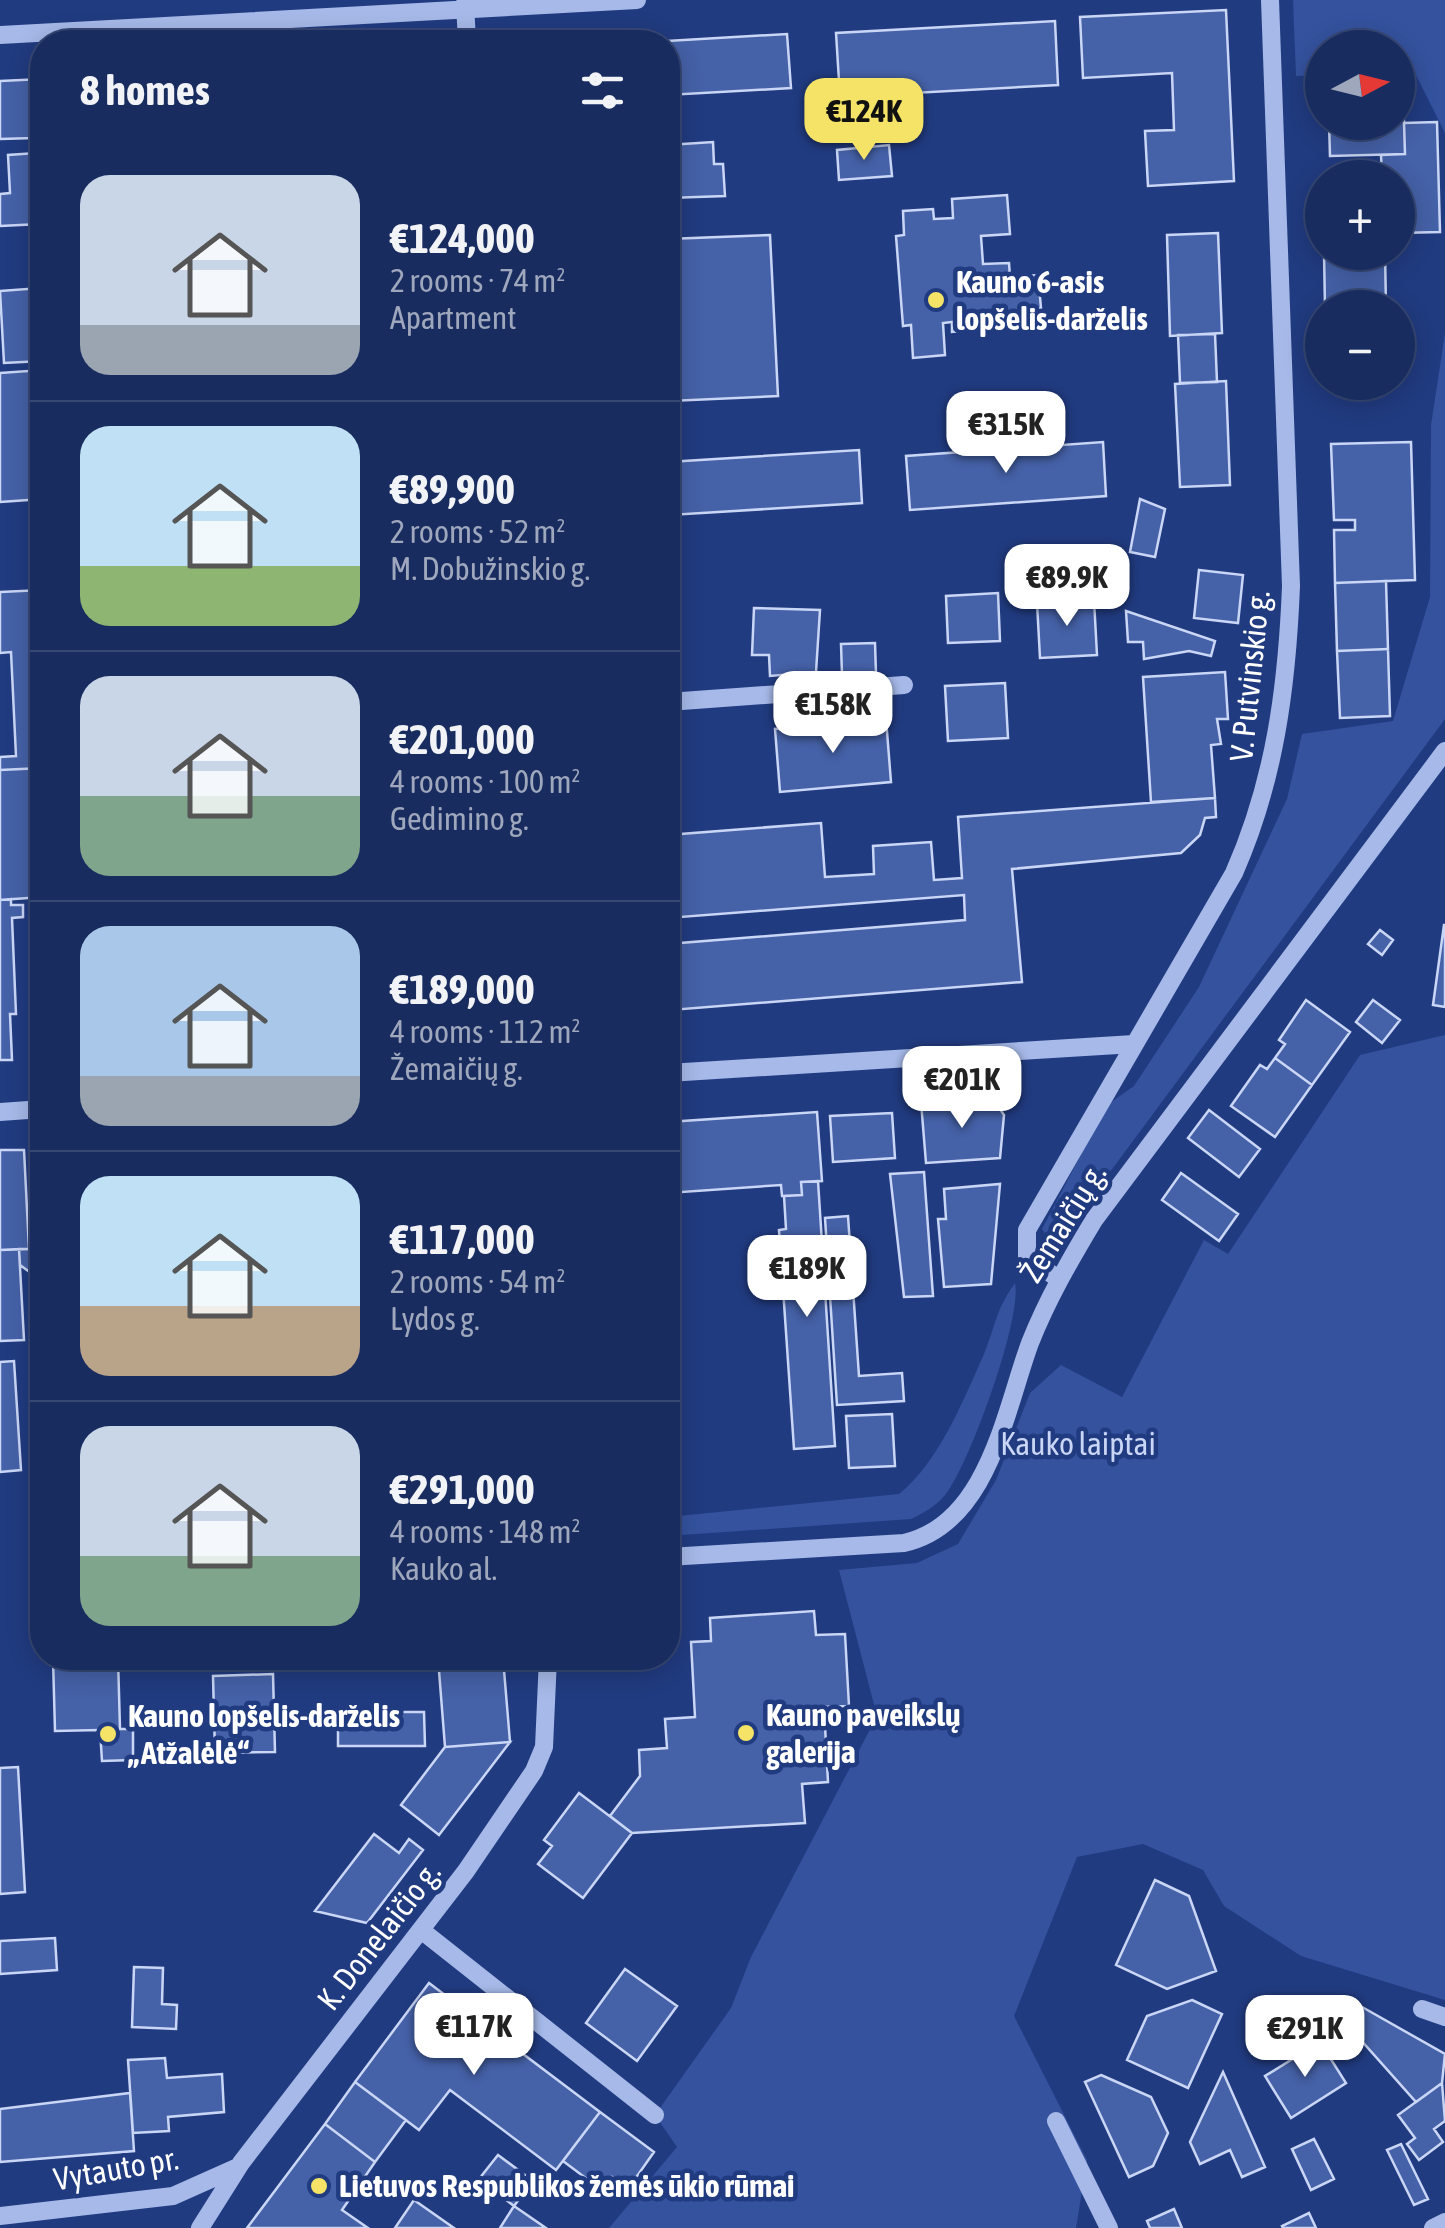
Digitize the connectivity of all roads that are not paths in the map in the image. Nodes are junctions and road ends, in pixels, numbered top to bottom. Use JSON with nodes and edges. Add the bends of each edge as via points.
{"nodes":[{"id":1,"x":637,"y":0,"type":"edge"},
{"id":2,"x":1270,"y":0,"type":"edge"},
{"id":3,"x":465,"y":5,"type":"edge"},
{"id":4,"x":78,"y":30,"type":"edge"},
{"id":5,"x":466,"y":30,"type":"edge"},
{"id":6,"x":30,"y":33,"type":"edge"},
{"id":7,"x":0,"y":35,"type":"edge"},
{"id":8,"x":904,"y":685,"type":"dead end"},
{"id":9,"x":680,"y":701,"type":"edge"},
{"id":10,"x":1445,"y":751,"type":"edge"},
{"id":11,"x":1134,"y":1044,"type":"junction"},
{"id":12,"x":680,"y":1072,"type":"edge"},
{"id":13,"x":30,"y":1110,"type":"edge"},
{"id":14,"x":0,"y":1112,"type":"edge"},
{"id":15,"x":1059,"y":1279,"type":"junction"},
{"id":16,"x":680,"y":1556,"type":"edge"},
{"id":17,"x":547,"y":1670,"type":"edge"},
{"id":18,"x":421,"y":1930,"type":"junction"},
{"id":19,"x":1422,"y":2009,"type":"dead end"},
{"id":20,"x":1445,"y":2017,"type":"edge"},
{"id":21,"x":655,"y":2115,"type":"dead end"},
{"id":22,"x":1056,"y":2122,"type":"dead end"},
{"id":23,"x":238,"y":2167,"type":"junction"},
{"id":24,"x":0,"y":2216,"type":"edge"},
{"id":25,"x":1445,"y":2222,"type":"edge"},
{"id":26,"x":200,"y":2228,"type":"edge"},
{"id":27,"x":1109,"y":2228,"type":"edge"},
{"id":28,"x":1433,"y":2228,"type":"edge"}],
"edges":[{"from":1,"to":3,"type":"street"},
{"from":2,"to":11,"type":"street","name":"V. Putvinskio g.","via":[[1288,659],[1259,817],[1216,908]]},
{"from":3,"to":4,"type":"street"},
{"from":3,"to":5,"type":"street"},
{"from":6,"to":7,"type":"street"},
{"from":8,"to":9,"type":"street"},
{"from":10,"to":15,"type":"street","name":"Žemaičių g.","via":[[1094,1220]]},
{"from":11,"to":12,"type":"street"},
{"from":11,"to":15,"type":"street","name":"V. Putvinskio g.","via":[[1028,1230],[1027,1258]]},
{"from":13,"to":14,"type":"street"},
{"from":15,"to":16,"type":"street","name":"Žemaičių g.","via":[[978,1484],[936,1530],[904,1543]]},
{"from":17,"to":18,"type":"street","name":"K. Donelaičio g.","via":[[544,1747],[534,1772]]},
{"from":18,"to":21,"type":"street"},
{"from":18,"to":23,"type":"street","name":"K. Donelaičio g."},
{"from":19,"to":20,"type":"street"},
{"from":22,"to":27,"type":"street"},
{"from":23,"to":24,"type":"street","name":"Vytauto pr.","via":[[172,2196]]},
{"from":23,"to":26,"type":"street","name":"K. Donelaičio g."},
{"from":25,"to":28,"type":"street"}]}
